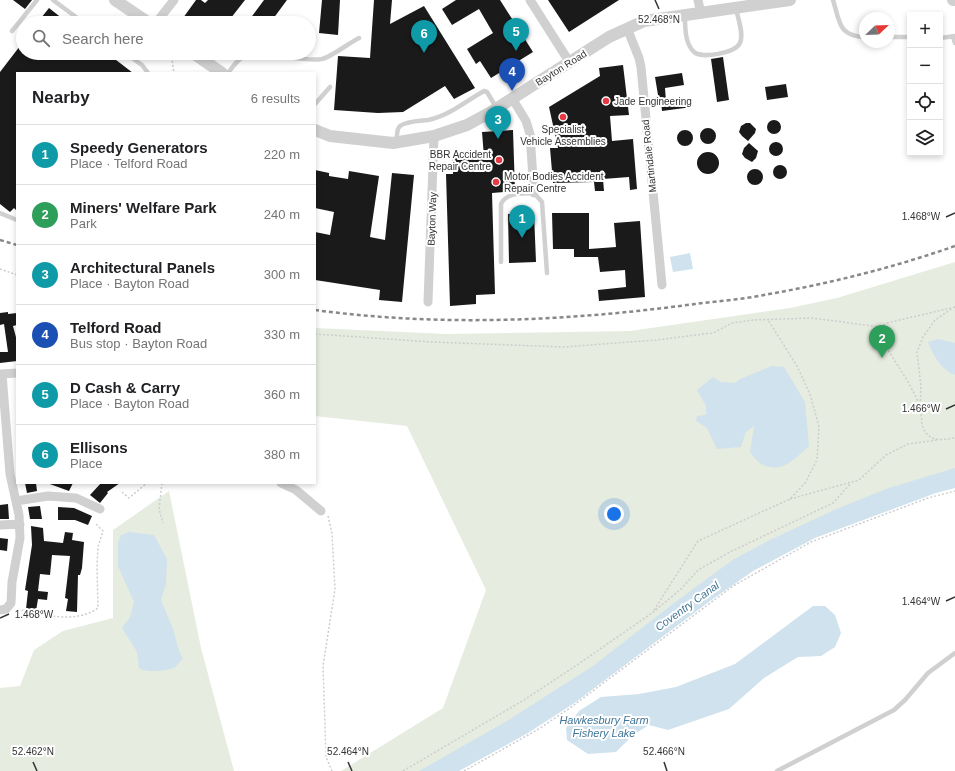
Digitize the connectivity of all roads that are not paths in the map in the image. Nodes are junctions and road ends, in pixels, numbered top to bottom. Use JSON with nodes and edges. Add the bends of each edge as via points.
{"nodes":[{"id":1,"x":37,"y":0,"type":"edge"},
{"id":2,"x":53,"y":0,"type":"edge"},
{"id":3,"x":115,"y":0,"type":"edge"},
{"id":4,"x":174,"y":0,"type":"edge"},
{"id":5,"x":530,"y":0,"type":"edge"},
{"id":6,"x":698,"y":0,"type":"edge"},
{"id":7,"x":790,"y":0,"type":"edge"},
{"id":8,"x":833,"y":0,"type":"edge"},
{"id":9,"x":736,"y":9,"type":"junction"},
{"id":10,"x":700,"y":14,"type":"junction"},
{"id":11,"x":24,"y":16,"type":"edge"},
{"id":12,"x":75,"y":16,"type":"edge"},
{"id":13,"x":139,"y":16,"type":"edge"},
{"id":14,"x":161,"y":16,"type":"edge"},
{"id":15,"x":685,"y":16,"type":"junction"},
{"id":16,"x":16,"y":26,"type":"edge"},
{"id":17,"x":627,"y":28,"type":"junction"},
{"id":18,"x":12,"y":31,"type":"dead end"},
{"id":19,"x":859,"y":36,"type":"edge"},
{"id":20,"x":895,"y":37,"type":"edge"},
{"id":21,"x":907,"y":37,"type":"edge"},
{"id":22,"x":954,"y":37,"type":"edge"},
{"id":23,"x":358,"y":38,"type":"dead end"},
{"id":24,"x":943,"y":38,"type":"edge"},
{"id":25,"x":955,"y":43,"type":"edge"},
{"id":26,"x":316,"y":59,"type":"edge"},
{"id":27,"x":135,"y":60,"type":"edge"},
{"id":28,"x":203,"y":60,"type":"edge"},
{"id":29,"x":238,"y":60,"type":"edge"},
{"id":30,"x":570,"y":62,"type":"junction"},
{"id":31,"x":147,"y":72,"type":"edge"},
{"id":32,"x":221,"y":72,"type":"edge"},
{"id":33,"x":229,"y":72,"type":"edge"},
{"id":34,"x":330,"y":87,"type":"dead end"},
{"id":35,"x":512,"y":98,"type":"junction"},
{"id":36,"x":316,"y":103,"type":"edge"},
{"id":37,"x":497,"y":108,"type":"junction"},
{"id":38,"x":316,"y":130,"type":"edge"},
{"id":39,"x":434,"y":136,"type":"junction"},
{"id":40,"x":397,"y":143,"type":"junction"},
{"id":41,"x":534,"y":193,"type":"junction"},
{"id":42,"x":0,"y":213,"type":"edge"},
{"id":43,"x":16,"y":220,"type":"edge"},
{"id":44,"x":501,"y":262,"type":"dead end"},
{"id":45,"x":546,"y":273,"type":"dead end"},
{"id":46,"x":662,"y":285,"type":"dead end"},
{"id":47,"x":428,"y":302,"type":"dead end"},
{"id":48,"x":16,"y":373,"type":"edge"},
{"id":49,"x":1,"y":374,"type":"edge"},
{"id":50,"x":4,"y":449,"type":"edge"},
{"id":51,"x":283,"y":484,"type":"edge"},
{"id":52,"x":16,"y":501,"type":"junction"},
{"id":53,"x":100,"y":509,"type":"dead end"},
{"id":54,"x":324,"y":512,"type":"road end"},
{"id":55,"x":20,"y":524,"type":"junction"},
{"id":56,"x":0,"y":525,"type":"edge"},
{"id":57,"x":4,"y":609,"type":"edge"},
{"id":58,"x":955,"y":654,"type":"edge"},
{"id":59,"x":777,"y":771,"type":"edge"}],
"edges":[{"from":1,"to":11,"type":"lane"},
{"from":2,"to":12,"type":"lane"},
{"from":3,"to":13,"type":"street"},
{"from":4,"to":14,"type":"street"},
{"from":5,"to":30,"type":"street"},
{"from":6,"to":10,"type":"street"},
{"from":7,"to":9,"type":"street","name":"Bayton Road"},
{"from":8,"to":19,"type":"lane","via":[[842,28],[846,33]]},
{"from":9,"to":10,"type":"street","name":"Bayton Road"},
{"from":9,"to":15,"type":"lane","via":[[741,41],[731,51],[712,54],[700,55],[694,51],[688,42]]},
{"from":10,"to":15,"type":"street","name":"Bayton Road"},
{"from":15,"to":17,"type":"street","name":"Bayton Road","via":[[644,21]]},
{"from":16,"to":18,"type":"lane"},
{"from":17,"to":30,"type":"street","name":"Bayton Road"},
{"from":17,"to":46,"type":"street","name":"Martindale Road","via":[[641,68]]},
{"from":20,"to":21,"type":"lane"},
{"from":22,"to":24,"type":"lane"},
{"from":22,"to":25,"type":"lane"},
{"from":23,"to":26,"type":"lane","via":[[323,59]]},
{"from":27,"to":31,"type":"lane"},
{"from":28,"to":32,"type":"street"},
{"from":29,"to":33,"type":"lane"},
{"from":30,"to":35,"type":"street","name":"Bayton Road"},
{"from":34,"to":36,"type":"lane"},
{"from":35,"to":37,"type":"street","name":"Bayton Road"},
{"from":35,"to":41,"type":"street","via":[[526,121],[530,134]]},
{"from":37,"to":39,"type":"street","name":"Bayton Road","via":[[467,125]]},
{"from":37,"to":40,"type":"lane","via":[[484,91],[430,120],[400,126]]},
{"from":38,"to":40,"type":"street","name":"Bayton Road","via":[[330,136]]},
{"from":39,"to":40,"type":"street","name":"Bayton Road"},
{"from":39,"to":47,"type":"street","name":"Bayton Way"},
{"from":41,"to":44,"type":"lane","via":[[507,197],[501,204]]},
{"from":41,"to":45,"type":"lane","via":[[542,202]]},
{"from":42,"to":43,"type":"lane"},
{"from":48,"to":49,"type":"street"},
{"from":49,"to":50,"type":"street"},
{"from":50,"to":52,"type":"street"},
{"from":51,"to":54,"type":"street","via":[[296,490]]},
{"from":52,"to":53,"type":"street","via":[[48,496],[76,498]]},
{"from":52,"to":55,"type":"street"},
{"from":55,"to":56,"type":"street"},
{"from":55,"to":57,"type":"street","via":[[12,598]]},
{"from":58,"to":59,"type":"lane","via":[[928,673],[894,710]]}]}
